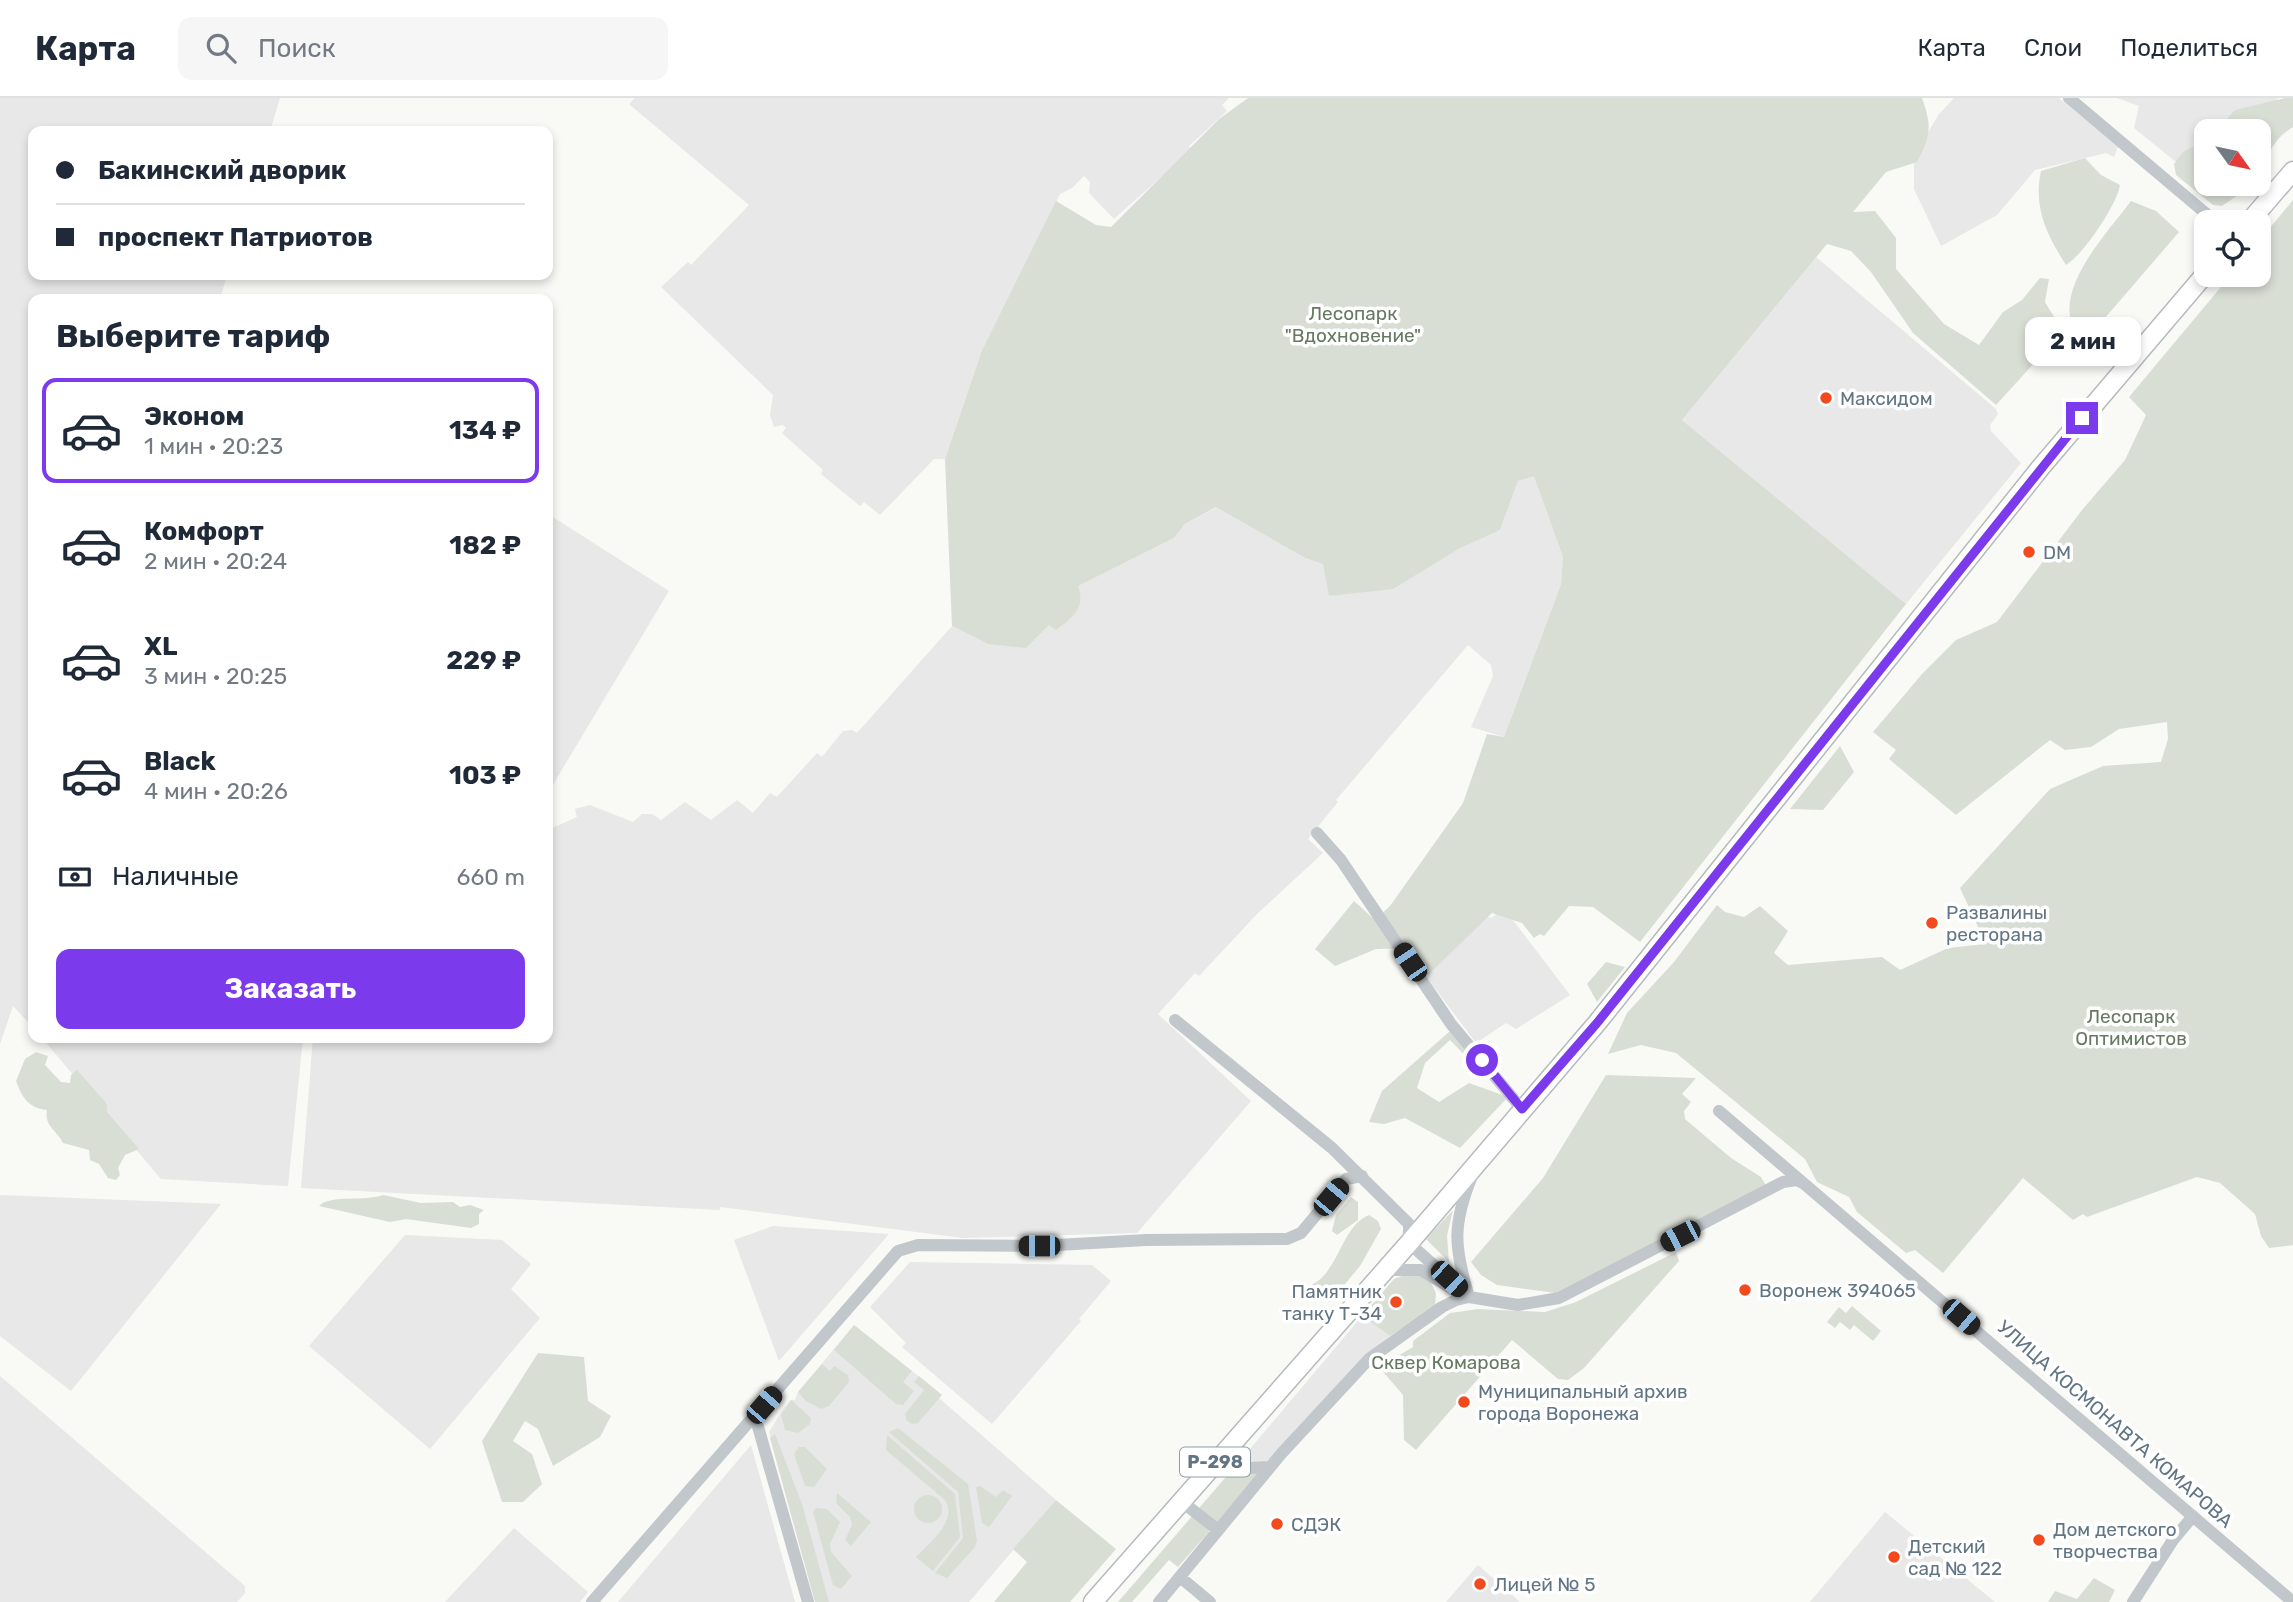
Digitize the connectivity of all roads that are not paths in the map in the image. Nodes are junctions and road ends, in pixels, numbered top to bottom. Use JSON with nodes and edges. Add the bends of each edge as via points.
{"nodes":[{"id":1,"x":2069,"y":98,"type":"edge"},
{"id":2,"x":2293,"y":171,"type":"edge"},
{"id":3,"x":2202,"y":210,"type":"edge"},
{"id":4,"x":2259,"y":210,"type":"edge"},
{"id":5,"x":2194,"y":287,"type":"edge"},
{"id":6,"x":1317,"y":832,"type":"dead end"},
{"id":7,"x":1175,"y":1020,"type":"dead end"},
{"id":8,"x":1522,"y":1109,"type":"junction"},
{"id":9,"x":1719,"y":1111,"type":"dead end"},
{"id":10,"x":1476,"y":1165,"type":"junction"},
{"id":11,"x":1362,"y":1176,"type":"junction"},
{"id":12,"x":1803,"y":1183,"type":"junction"},
{"id":13,"x":1409,"y":1243,"type":"junction"},
{"id":14,"x":1385,"y":1270,"type":"junction"},
{"id":15,"x":1469,"y":1297,"type":"junction"},
{"id":16,"x":755,"y":1416,"type":"junction"},
{"id":17,"x":1270,"y":1467,"type":"junction"},
{"id":18,"x":1209,"y":1470,"type":"junction"},
{"id":19,"x":1181,"y":1501,"type":"junction"},
{"id":20,"x":2193,"y":1516,"type":"junction"},
{"id":21,"x":1219,"y":1530,"type":"junction"},
{"id":22,"x":1180,"y":1577,"type":"junction"},
{"id":23,"x":1096,"y":1601,"type":"edge"},
{"id":24,"x":592,"y":1602,"type":"edge"},
{"id":25,"x":808,"y":1602,"type":"edge"},
{"id":26,"x":1158,"y":1602,"type":"edge"},
{"id":27,"x":1210,"y":1602,"type":"edge"},
{"id":28,"x":2133,"y":1602,"type":"edge"},
{"id":29,"x":2293,"y":1602,"type":"edge"}],
"edges":[{"from":1,"to":3,"type":"street"},
{"from":2,"to":4,"type":"highway"},
{"from":5,"to":8,"type":"highway","number":"Р-298","via":[[2041,467],[1597,1023]]},
{"from":6,"to":8,"type":"street","via":[[1341,860],[1451,1024]]},
{"from":7,"to":11,"type":"street"},
{"from":8,"to":10,"type":"highway","number":"Р-298"},
{"from":9,"to":12,"type":"street","name":"УЛИЦА КОСМОНАВТА КОМАРОВА"},
{"from":10,"to":13,"type":"highway","number":"Р-298"},
{"from":10,"to":15,"type":"street","via":[[1456,1225],[1456,1255]]},
{"from":11,"to":13,"type":"street","via":[[1409,1224]]},
{"from":11,"to":16,"type":"street","via":[[1346,1179],[1301,1233],[1287,1239],[918,1245],[898,1251]]},
{"from":12,"to":15,"type":"street","via":[[1783,1182],[1559,1298],[1518,1305]]},
{"from":12,"to":20,"type":"street","name":"УЛИЦА КОСМОНАВТА КОМАРОВА"},
{"from":13,"to":14,"type":"highway","number":"Р-298"},
{"from":13,"to":15,"type":"street"},
{"from":14,"to":15,"type":"street","via":[[1420,1270]]},
{"from":14,"to":18,"type":"highway","number":"Р-298"},
{"from":15,"to":17,"type":"street","via":[[1442,1307],[1369,1359]]},
{"from":16,"to":24,"type":"street"},
{"from":16,"to":25,"type":"street"},
{"from":17,"to":18,"type":"street"},
{"from":17,"to":21,"type":"street"},
{"from":18,"to":19,"type":"highway","number":"Р-298"},
{"from":19,"to":21,"type":"street"},
{"from":19,"to":23,"type":"highway","number":"Р-298"},
{"from":20,"to":28,"type":"street"},
{"from":20,"to":29,"type":"street","name":"УЛИЦА КОСМОНАВТА КОМАРОВА"},
{"from":21,"to":22,"type":"street"},
{"from":22,"to":26,"type":"street"},
{"from":22,"to":27,"type":"street"}]}
